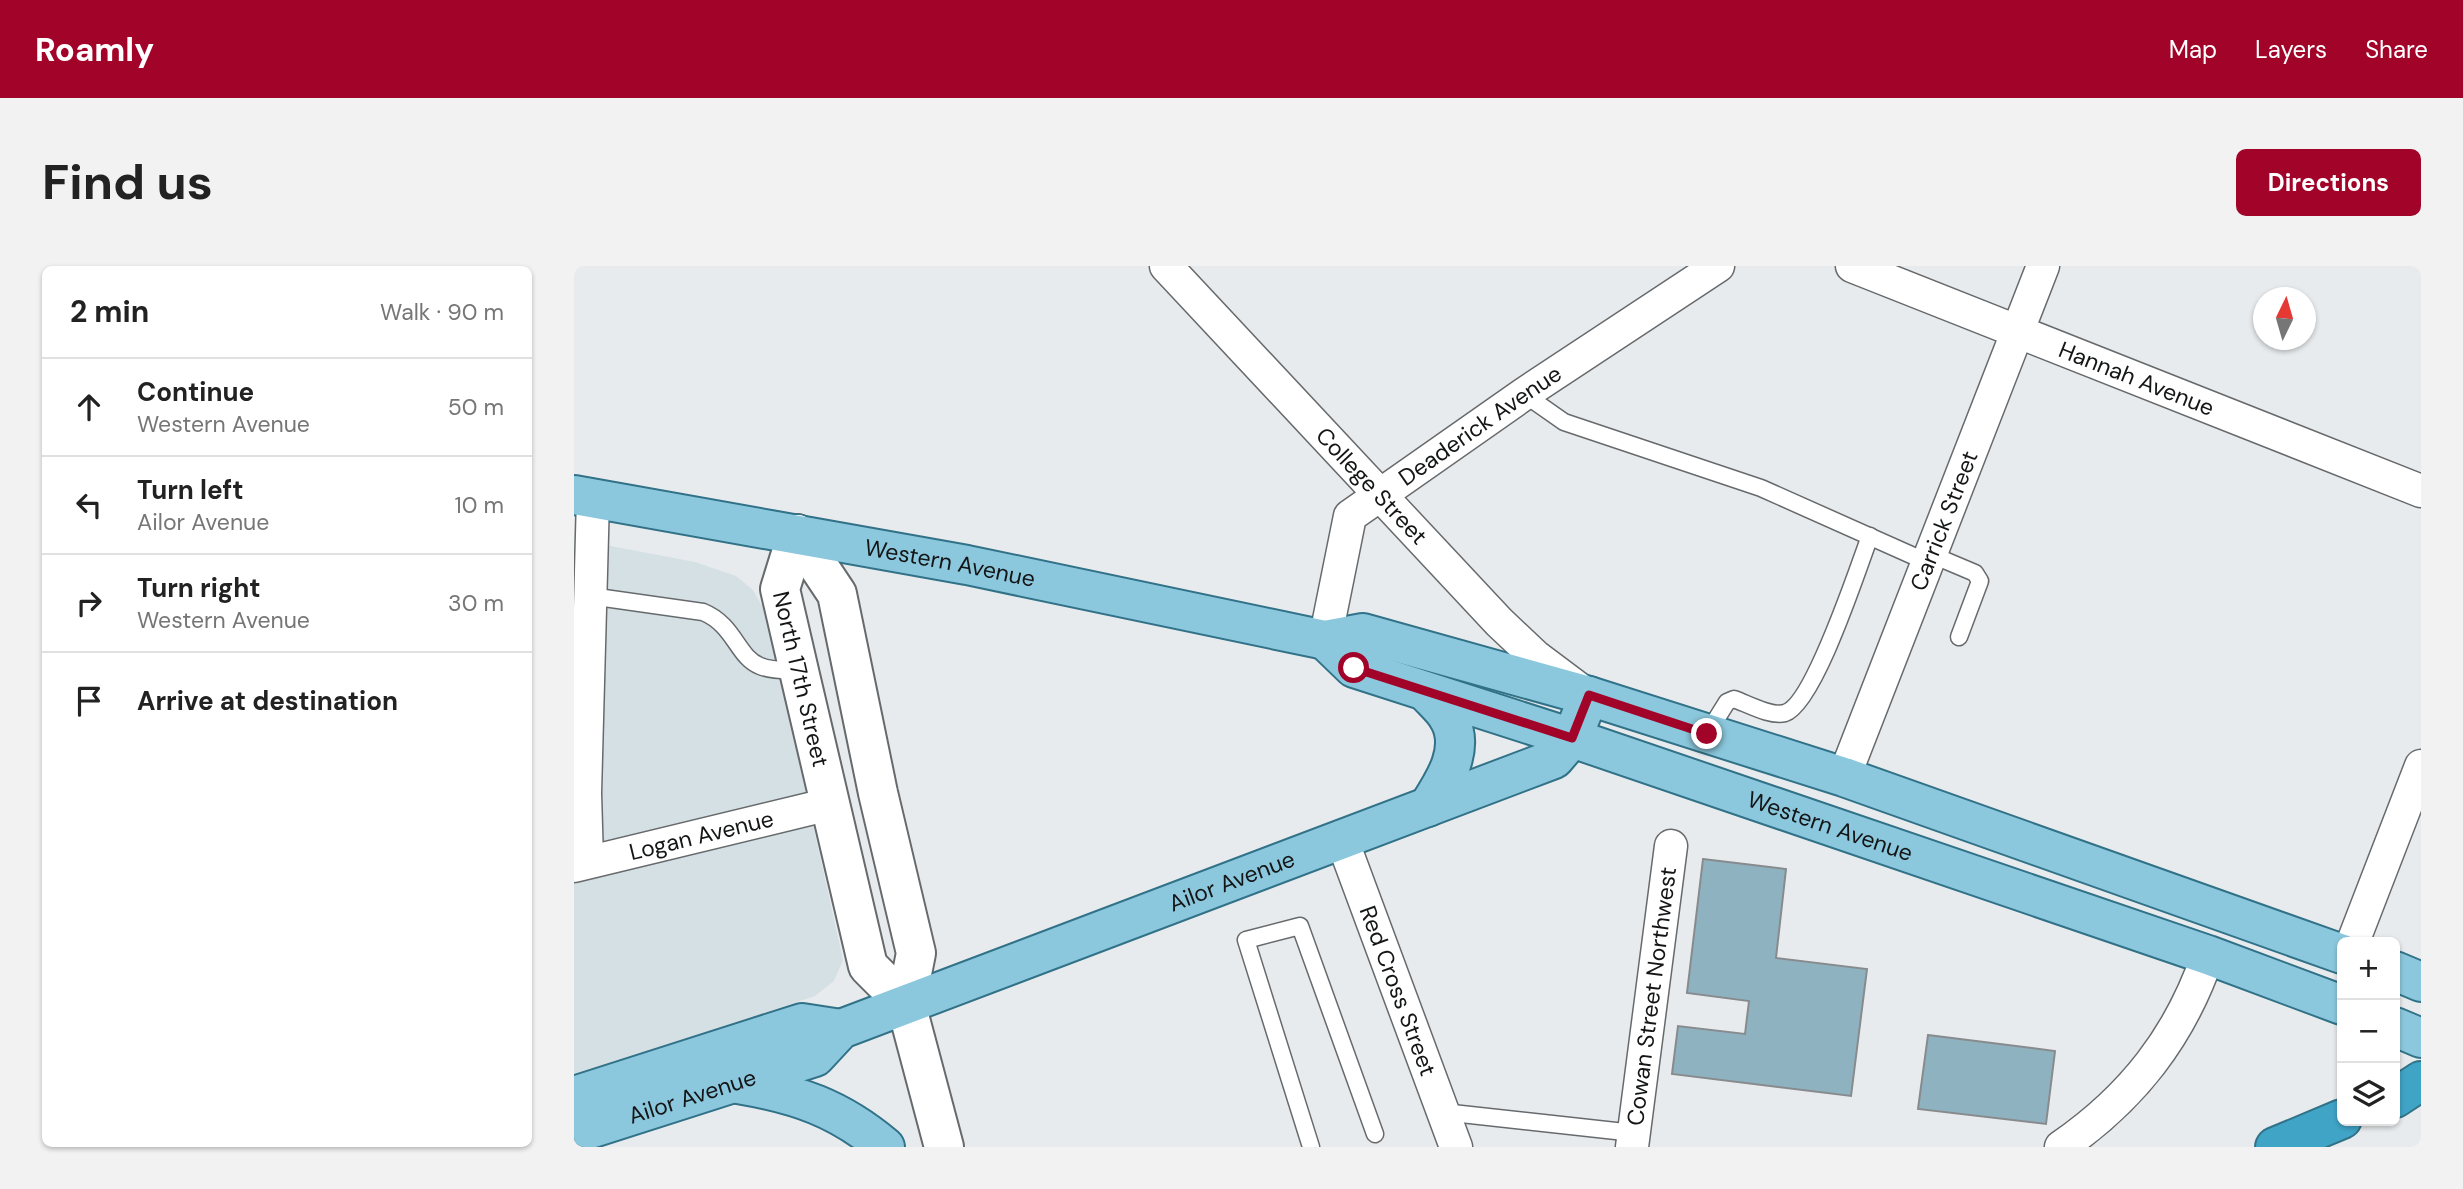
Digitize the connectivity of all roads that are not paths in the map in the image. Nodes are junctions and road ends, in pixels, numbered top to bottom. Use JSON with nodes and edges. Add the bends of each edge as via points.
{"nodes":[{"id":1,"x":1166,"y":266,"type":"edge"},
{"id":2,"x":1718,"y":266,"type":"edge"},
{"id":3,"x":1852,"y":266,"type":"edge"},
{"id":4,"x":2043,"y":266,"type":"edge"},
{"id":5,"x":2017,"y":331,"type":"junction"},
{"id":6,"x":1524,"y":394,"type":"junction"},
{"id":7,"x":2421,"y":491,"type":"edge"},
{"id":8,"x":583,"y":496,"type":"edge"},
{"id":9,"x":1378,"y":496,"type":"junction"},
{"id":10,"x":797,"y":534,"type":"junction"},
{"id":11,"x":1870,"y":536,"type":"junction"},
{"id":12,"x":1929,"y":558,"type":"junction"},
{"id":13,"x":590,"y":596,"type":"junction"},
{"id":14,"x":1959,"y":637,"type":"dead end"},
{"id":15,"x":1325,"y":640,"type":"junction"},
{"id":16,"x":799,"y":671,"type":"junction"},
{"id":17,"x":1427,"y":693,"type":"junction"},
{"id":18,"x":1589,"y":695,"type":"junction"},
{"id":19,"x":1707,"y":734,"type":"junction"},
{"id":20,"x":1572,"y":738,"type":"junction"},
{"id":21,"x":2421,"y":765,"type":"edge"},
{"id":22,"x":1844,"y":777,"type":"junction"},
{"id":23,"x":830,"y":804,"type":"junction"},
{"id":24,"x":1428,"y":807,"type":"junction"},
{"id":25,"x":1341,"y":837,"type":"junction"},
{"id":26,"x":1671,"y":846,"type":"dead end"},
{"id":27,"x":580,"y":864,"type":"edge"},
{"id":28,"x":2355,"y":937,"type":"edge"},
{"id":29,"x":2337,"y":952,"type":"edge"},
{"id":30,"x":2208,"y":955,"type":"junction"},
{"id":31,"x":2337,"y":1003,"type":"edge"},
{"id":32,"x":906,"y":1004,"type":"junction"},
{"id":33,"x":841,"y":1029,"type":"junction"},
{"id":34,"x":2400,"y":1029,"type":"edge"},
{"id":35,"x":2421,"y":1038,"type":"edge"},
{"id":36,"x":733,"y":1084,"type":"junction"},
{"id":37,"x":574,"y":1096,"type":"edge"},
{"id":38,"x":1443,"y":1112,"type":"junction"},
{"id":39,"x":2337,"y":1121,"type":"edge"},
{"id":40,"x":2346,"y":1126,"type":"edge"},
{"id":41,"x":574,"y":1134,"type":"edge"},
{"id":42,"x":1375,"y":1134,"type":"dead end"},
{"id":43,"x":1633,"y":1140,"type":"edge"},
{"id":44,"x":885,"y":1147,"type":"edge"},
{"id":45,"x":944,"y":1147,"type":"edge"},
{"id":46,"x":1311,"y":1147,"type":"edge"},
{"id":47,"x":1456,"y":1147,"type":"edge"},
{"id":48,"x":2061,"y":1147,"type":"edge"},
{"id":49,"x":2275,"y":1147,"type":"edge"},
{"id":50,"x":2309,"y":1147,"type":"edge"}],
"edges":[{"from":1,"to":9,"type":"street","name":"College Street"},
{"from":2,"to":6,"type":"street","name":"Deaderick Avenue"},
{"from":3,"to":5,"type":"street","name":"Hannah Avenue"},
{"from":4,"to":5,"type":"street","name":"Carrick Street"},
{"from":5,"to":7,"type":"street","name":"Hannah Avenue"},
{"from":5,"to":12,"type":"street","name":"Carrick Street"},
{"from":6,"to":9,"type":"street","name":"Deaderick Avenue"},
{"from":6,"to":11,"type":"lane","via":[[1564,422],[1761,488]]},
{"from":8,"to":10,"type":"main road","name":"Western Avenue"},
{"from":8,"to":13,"type":"street"},
{"from":9,"to":15,"type":"street","name":"Deaderick Avenue","via":[[1350,516]]},
{"from":9,"to":18,"type":"street","name":"College Street","via":[[1529,651]]},
{"from":10,"to":15,"type":"main road","name":"Western Avenue"},
{"from":10,"to":16,"type":"main road","name":"North 17th Street","via":[[780,589]]},
{"from":10,"to":32,"type":"main road","name":"North 17th Street","via":[[837,594],[916,953]]},
{"from":11,"to":12,"type":"lane"},
{"from":11,"to":19,"type":"lane","via":[[1804,695],[1789,712],[1778,715],[1734,699],[1727,702]]},
{"from":12,"to":14,"type":"lane","via":[[1975,573],[1980,581]]},
{"from":12,"to":22,"type":"street","name":"Carrick Street"},
{"from":13,"to":16,"type":"lane","via":[[703,612],[718,618],[757,665]]},
{"from":13,"to":27,"type":"street"},
{"from":15,"to":17,"type":"main road","name":"Western Avenue","via":[[1354,668]]},
{"from":15,"to":18,"type":"main road","name":"Western Avenue","via":[[1363,633]]},
{"from":16,"to":23,"type":"main road","name":"North 17th Street"},
{"from":17,"to":20,"type":"main road","name":"Western Avenue"},
{"from":17,"to":24,"type":"main road","via":[[1450,720],[1454,741],[1451,770]]},
{"from":18,"to":19,"type":"main road","name":"Western Avenue"},
{"from":18,"to":20,"type":"main road","name":"Ailor Avenue"},
{"from":19,"to":22,"type":"main road","name":"Western Avenue"},
{"from":20,"to":24,"type":"main road","name":"Ailor Avenue","via":[[1554,759]]},
{"from":20,"to":30,"type":"main road","name":"Western Avenue"},
{"from":21,"to":28,"type":"street"},
{"from":22,"to":29,"type":"main road","name":"Western Avenue"},
{"from":23,"to":27,"type":"street","name":"Logan Avenue"},
{"from":23,"to":32,"type":"main road","name":"North 17th Street","via":[[868,965]]},
{"from":24,"to":25,"type":"main road","name":"Ailor Avenue"},
{"from":25,"to":32,"type":"main road","name":"Ailor Avenue"},
{"from":25,"to":38,"type":"street","name":"Red Cross Street"},
{"from":26,"to":43,"type":"street","name":"Cowan Street Northwest"},
{"from":30,"to":31,"type":"main road","name":"Western Avenue"},
{"from":30,"to":48,"type":"street","via":[[2184,1016],[2146,1069],[2115,1103]]},
{"from":32,"to":33,"type":"main road","name":"Ailor Avenue"},
{"from":32,"to":45,"type":"main road","name":"North 17th Street"},
{"from":33,"to":36,"type":"main road","name":"Ailor Avenue","via":[[815,1057]]},
{"from":33,"to":37,"type":"main road","name":"Ailor Avenue","via":[[802,1023]]},
{"from":34,"to":35,"type":"main road"},
{"from":36,"to":41,"type":"main road","name":"Ailor Avenue"},
{"from":36,"to":44,"type":"main road","via":[[788,1093],[857,1124]]},
{"from":38,"to":43,"type":"lane"},
{"from":38,"to":47,"type":"street","name":"Red Cross Street"},
{"from":39,"to":49,"type":"highway"},
{"from":40,"to":50,"type":"highway"},
{"from":42,"to":46,"type":"lane","via":[[1300,926],[1245,940]]}]}
